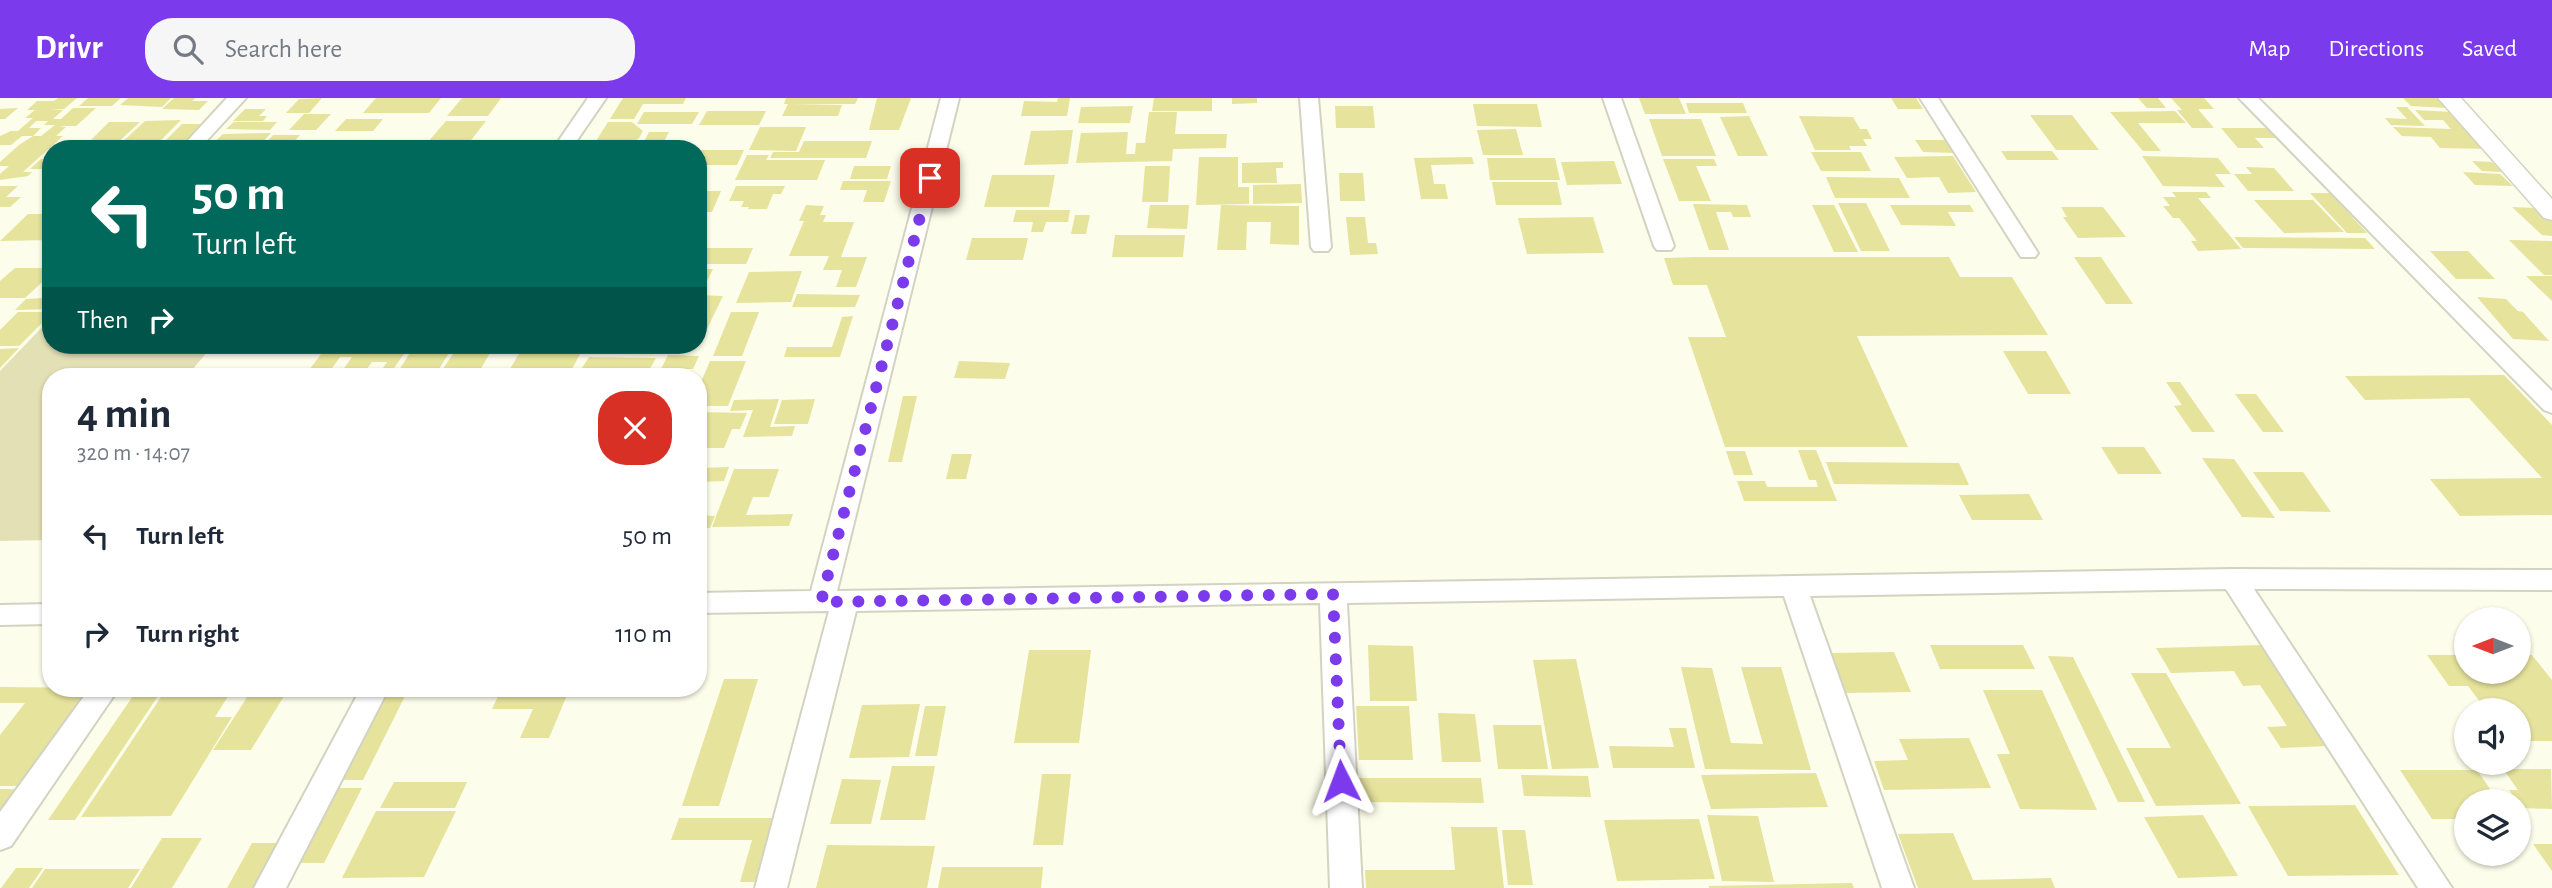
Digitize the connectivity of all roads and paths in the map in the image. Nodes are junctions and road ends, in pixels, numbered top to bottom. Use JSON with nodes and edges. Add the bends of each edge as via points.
{"nodes":[{"id":1,"x":237,"y":98,"type":"edge"},
{"id":2,"x":597,"y":98,"type":"edge"},
{"id":3,"x":950,"y":98,"type":"edge"},
{"id":4,"x":1309,"y":98,"type":"edge"},
{"id":5,"x":1612,"y":98,"type":"edge"},
{"id":6,"x":1930,"y":98,"type":"edge"},
{"id":7,"x":2248,"y":98,"type":"edge"},
{"id":8,"x":2449,"y":98,"type":"edge"},
{"id":9,"x":2474,"y":98,"type":"edge"},
{"id":10,"x":197,"y":140,"type":"edge"},
{"id":11,"x":568,"y":140,"type":"edge"},
{"id":12,"x":2552,"y":183,"type":"edge"},
{"id":13,"x":2552,"y":213,"type":"edge"},
{"id":14,"x":1664,"y":246,"type":"dead end"},
{"id":15,"x":1321,"y":247,"type":"dead end"},
{"id":16,"x":2028,"y":253,"type":"dead end"},
{"id":17,"x":2552,"y":405,"type":"edge"},
{"id":18,"x":2233,"y":579,"type":"junction"},
{"id":19,"x":2552,"y":580,"type":"edge"},
{"id":20,"x":1794,"y":586,"type":"junction"},
{"id":21,"x":1333,"y":594,"type":"junction"},
{"id":22,"x":833,"y":601,"type":"junction"},
{"id":23,"x":707,"y":603,"type":"edge"},
{"id":24,"x":42,"y":614,"type":"edge"},
{"id":25,"x":0,"y":615,"type":"edge"},
{"id":26,"x":99,"y":697,"type":"edge"},
{"id":27,"x":370,"y":697,"type":"edge"},
{"id":28,"x":0,"y":836,"type":"edge"},
{"id":29,"x":270,"y":888,"type":"edge"},
{"id":30,"x":771,"y":888,"type":"edge"},
{"id":31,"x":1346,"y":888,"type":"edge"},
{"id":32,"x":1898,"y":888,"type":"edge"},
{"id":33,"x":2436,"y":888,"type":"edge"}],
"edges":[{"from":1,"to":10,"type":"street"},
{"from":2,"to":11,"type":"street"},
{"from":3,"to":22,"type":"street"},
{"from":4,"to":15,"type":"street"},
{"from":5,"to":14,"type":"street"},
{"from":6,"to":16,"type":"street"},
{"from":7,"to":17,"type":"street"},
{"from":8,"to":13,"type":"street"},
{"from":9,"to":12,"type":"street"},
{"from":18,"to":19,"type":"street"},
{"from":18,"to":20,"type":"street"},
{"from":18,"to":33,"type":"street"},
{"from":20,"to":21,"type":"street"},
{"from":20,"to":32,"type":"street"},
{"from":21,"to":22,"type":"street"},
{"from":21,"to":31,"type":"street"},
{"from":22,"to":23,"type":"street"},
{"from":22,"to":30,"type":"street"},
{"from":24,"to":25,"type":"street"},
{"from":26,"to":28,"type":"street"},
{"from":27,"to":29,"type":"street"}]}
